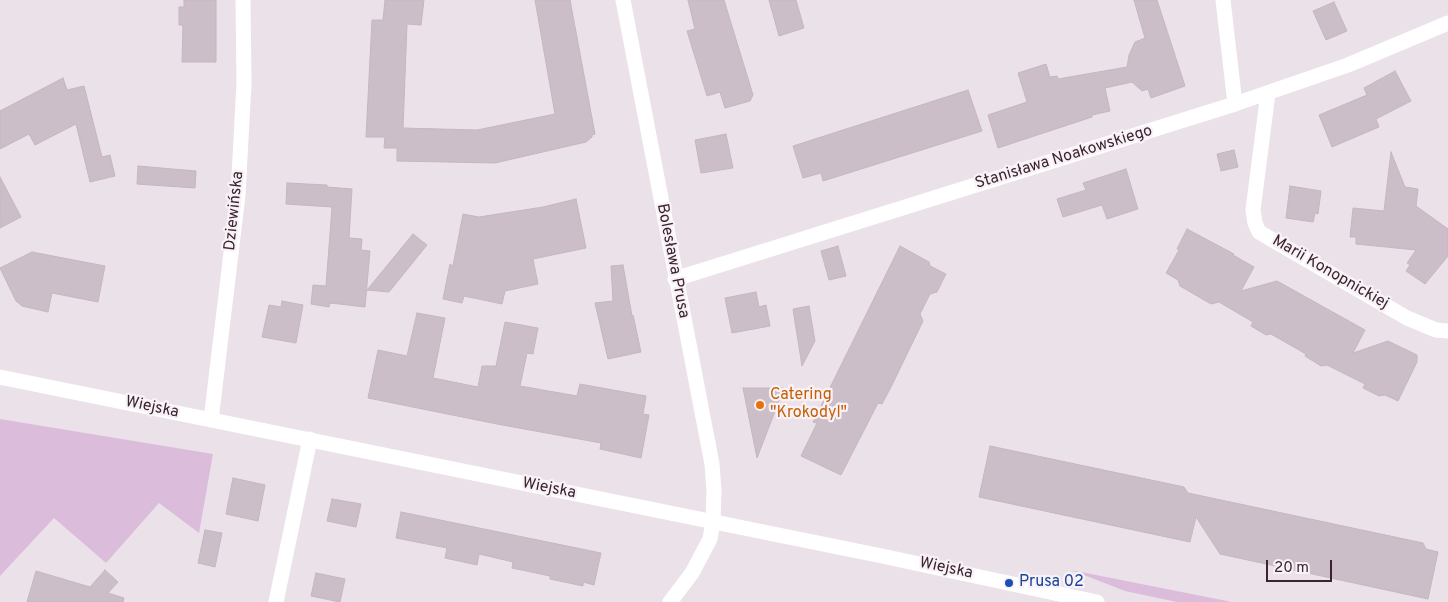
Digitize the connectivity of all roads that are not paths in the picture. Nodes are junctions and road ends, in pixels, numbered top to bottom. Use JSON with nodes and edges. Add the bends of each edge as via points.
{"nodes":[{"id":1,"x":244,"y":0,"type":"edge"},
{"id":2,"x":623,"y":0,"type":"edge"},
{"id":3,"x":1223,"y":0,"type":"edge"},
{"id":4,"x":1448,"y":24,"type":"edge"},
{"id":5,"x":1268,"y":93,"type":"junction"},
{"id":6,"x":1236,"y":104,"type":"junction"},
{"id":7,"x":675,"y":279,"type":"junction"},
{"id":8,"x":1448,"y":331,"type":"edge"},
{"id":9,"x":0,"y":377,"type":"edge"},
{"id":10,"x":210,"y":420,"type":"junction"},
{"id":11,"x":310,"y":439,"type":"junction"},
{"id":12,"x":713,"y":522,"type":"junction"},
{"id":13,"x":276,"y":602,"type":"edge"},
{"id":14,"x":670,"y":602,"type":"edge"},
{"id":15,"x":1097,"y":602,"type":"edge"}],
"edges":[{"from":1,"to":10,"type":"street","name":"Dziewińska","via":[[244,83],[238,196]]},
{"from":2,"to":7,"type":"street","name":"Bolesława Prusa"},
{"from":3,"to":6,"type":"street"},
{"from":4,"to":5,"type":"street","name":"Stanisława Noakowskiego"},
{"from":5,"to":6,"type":"street","name":"Stanisława Noakowskiego"},
{"from":5,"to":8,"type":"street","name":"Marii Konopnickiej","via":[[1253,210],[1259,232],[1407,318],[1436,330]]},
{"from":6,"to":7,"type":"street","name":"Stanisława Noakowskiego"},
{"from":7,"to":12,"type":"street","name":"Bolesława Prusa","via":[[712,464]]},
{"from":9,"to":10,"type":"street","name":"Wiejska"},
{"from":10,"to":11,"type":"street","name":"Wiejska"},
{"from":11,"to":12,"type":"street","name":"Wiejska"},
{"from":11,"to":13,"type":"street"},
{"from":12,"to":14,"type":"street","name":"Bolesława Prusa","via":[[710,539],[692,573]]},
{"from":12,"to":15,"type":"street","name":"Wiejska"}]}
